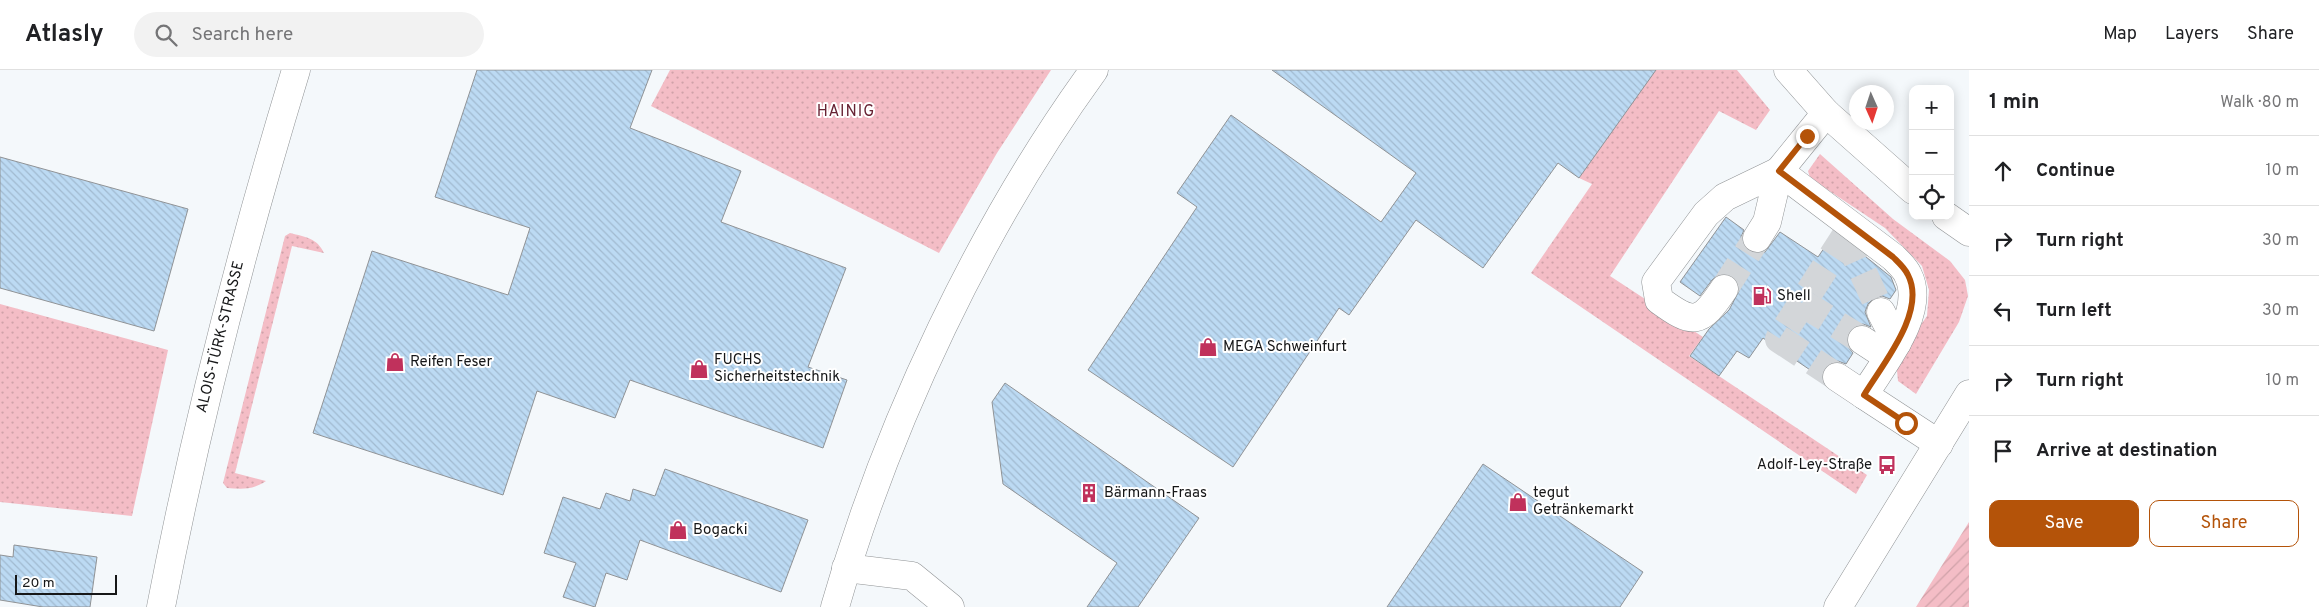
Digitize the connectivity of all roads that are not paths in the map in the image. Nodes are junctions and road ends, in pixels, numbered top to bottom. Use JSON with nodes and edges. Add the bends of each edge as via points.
{"nodes":[{"id":1,"x":296,"y":70,"type":"edge"},
{"id":2,"x":1094,"y":70,"type":"edge"},
{"id":3,"x":1788,"y":70,"type":"edge"},
{"id":4,"x":1826,"y":113,"type":"junction"},
{"id":5,"x":1779,"y":171,"type":"junction"},
{"id":6,"x":1909,"y":186,"type":"edge"},
{"id":7,"x":1952,"y":220,"type":"edge"},
{"id":8,"x":1969,"y":232,"type":"edge"},
{"id":9,"x":1757,"y":238,"type":"tunnel mouth"},
{"id":10,"x":1724,"y":289,"type":"tunnel mouth"},
{"id":11,"x":1881,"y":312,"type":"tunnel mouth"},
{"id":12,"x":1862,"y":340,"type":"tunnel mouth"},
{"id":13,"x":1892,"y":350,"type":"junction"},
{"id":14,"x":1837,"y":377,"type":"tunnel mouth"},
{"id":15,"x":1969,"y":394,"type":"edge"},
{"id":16,"x":1864,"y":395,"type":"junction"},
{"id":17,"x":1939,"y":444,"type":"junction"},
{"id":18,"x":846,"y":568,"type":"junction"},
{"id":19,"x":161,"y":607,"type":"edge"},
{"id":20,"x":835,"y":607,"type":"edge"},
{"id":21,"x":950,"y":607,"type":"edge"},
{"id":22,"x":1838,"y":607,"type":"edge"}],
"edges":[{"from":1,"to":19,"type":"street","name":"ALOIS-TÜRK-STRASSE","via":[[228,305],[184,490]]},
{"from":2,"to":18,"type":"street","via":[[1004,211],[944,326],[890,446]]},
{"from":3,"to":4,"type":"street"},
{"from":4,"to":5,"type":"street"},
{"from":4,"to":6,"type":"street"},
{"from":5,"to":9,"type":"street","via":[[1767,222]]},
{"from":5,"to":10,"type":"street","via":[[1718,203],[1706,214],[1656,282],[1659,300],[1682,316],[1696,318],[1710,310]]},
{"from":5,"to":13,"type":"street","via":[[1849,231],[1893,257],[1908,275],[1913,291],[1911,310]]},
{"from":7,"to":8,"type":"street"},
{"from":11,"to":13,"type":"street"},
{"from":12,"to":13,"type":"street"},
{"from":13,"to":16,"type":"street"},
{"from":14,"to":16,"type":"street"},
{"from":15,"to":17,"type":"street"},
{"from":16,"to":17,"type":"street"},
{"from":17,"to":22,"type":"street"},
{"from":18,"to":20,"type":"street"},
{"from":18,"to":21,"type":"street","via":[[912,576]]}]}
